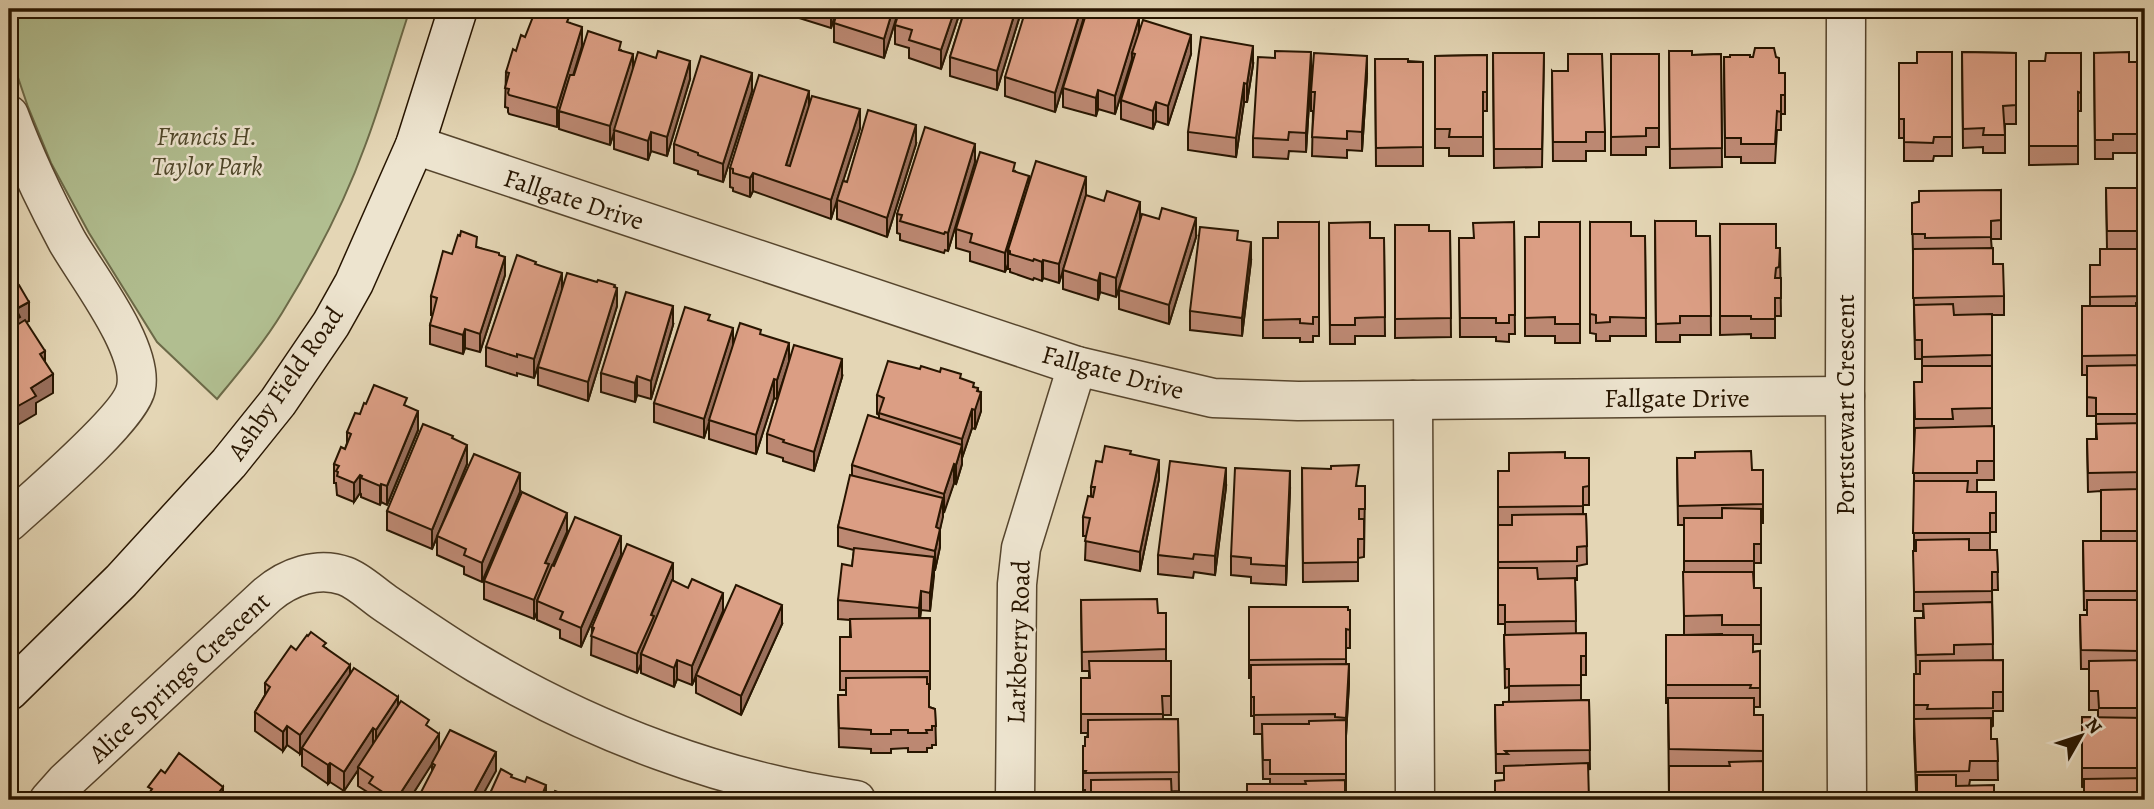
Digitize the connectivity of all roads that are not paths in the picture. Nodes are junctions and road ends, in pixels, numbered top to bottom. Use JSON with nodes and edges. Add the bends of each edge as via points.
{"nodes":[{"id":1,"x":458,"y":9,"type":"edge"},
{"id":2,"x":1846,"y":9,"type":"edge"},
{"id":3,"x":9,"y":115,"type":"edge"},
{"id":4,"x":415,"y":145,"type":"junction"},
{"id":5,"x":1077,"y":366,"type":"junction"},
{"id":6,"x":1845,"y":396,"type":"junction"},
{"id":7,"x":1413,"y":400,"type":"junction"},
{"id":8,"x":9,"y":522,"type":"edge"},
{"id":9,"x":9,"y":691,"type":"edge"},
{"id":10,"x":49,"y":800,"type":"edge"},
{"id":11,"x":856,"y":800,"type":"edge"},
{"id":12,"x":1015,"y":800,"type":"edge"},
{"id":13,"x":1415,"y":800,"type":"edge"},
{"id":14,"x":1846,"y":800,"type":"edge"}],
"edges":[{"from":1,"to":4,"type":"street","name":"Ashby Field Road"},
{"from":2,"to":6,"type":"street","name":"Portstewart Crescent"},
{"from":3,"to":8,"type":"street","via":[[42,192],[128,340],[137,367],[136,389],[127,407]]},
{"from":4,"to":5,"type":"street","name":"Fallgate Drive"},
{"from":4,"to":9,"type":"street","name":"Ashby Field Road","via":[[354,283],[278,402],[168,531]]},
{"from":5,"to":7,"type":"street","name":"Fallgate Drive","via":[[1213,398]]},
{"from":5,"to":12,"type":"street","name":"Larkberry Road","via":[[1021,548]]},
{"from":6,"to":7,"type":"street","name":"Fallgate Drive"},
{"from":6,"to":14,"type":"street","name":"Portstewart Crescent"},
{"from":7,"to":13,"type":"street"},
{"from":10,"to":11,"type":"street","name":"Alice Springs Crescent","via":[[277,586],[319,572],[346,576],[500,677],[609,730],[767,783]]}]}
